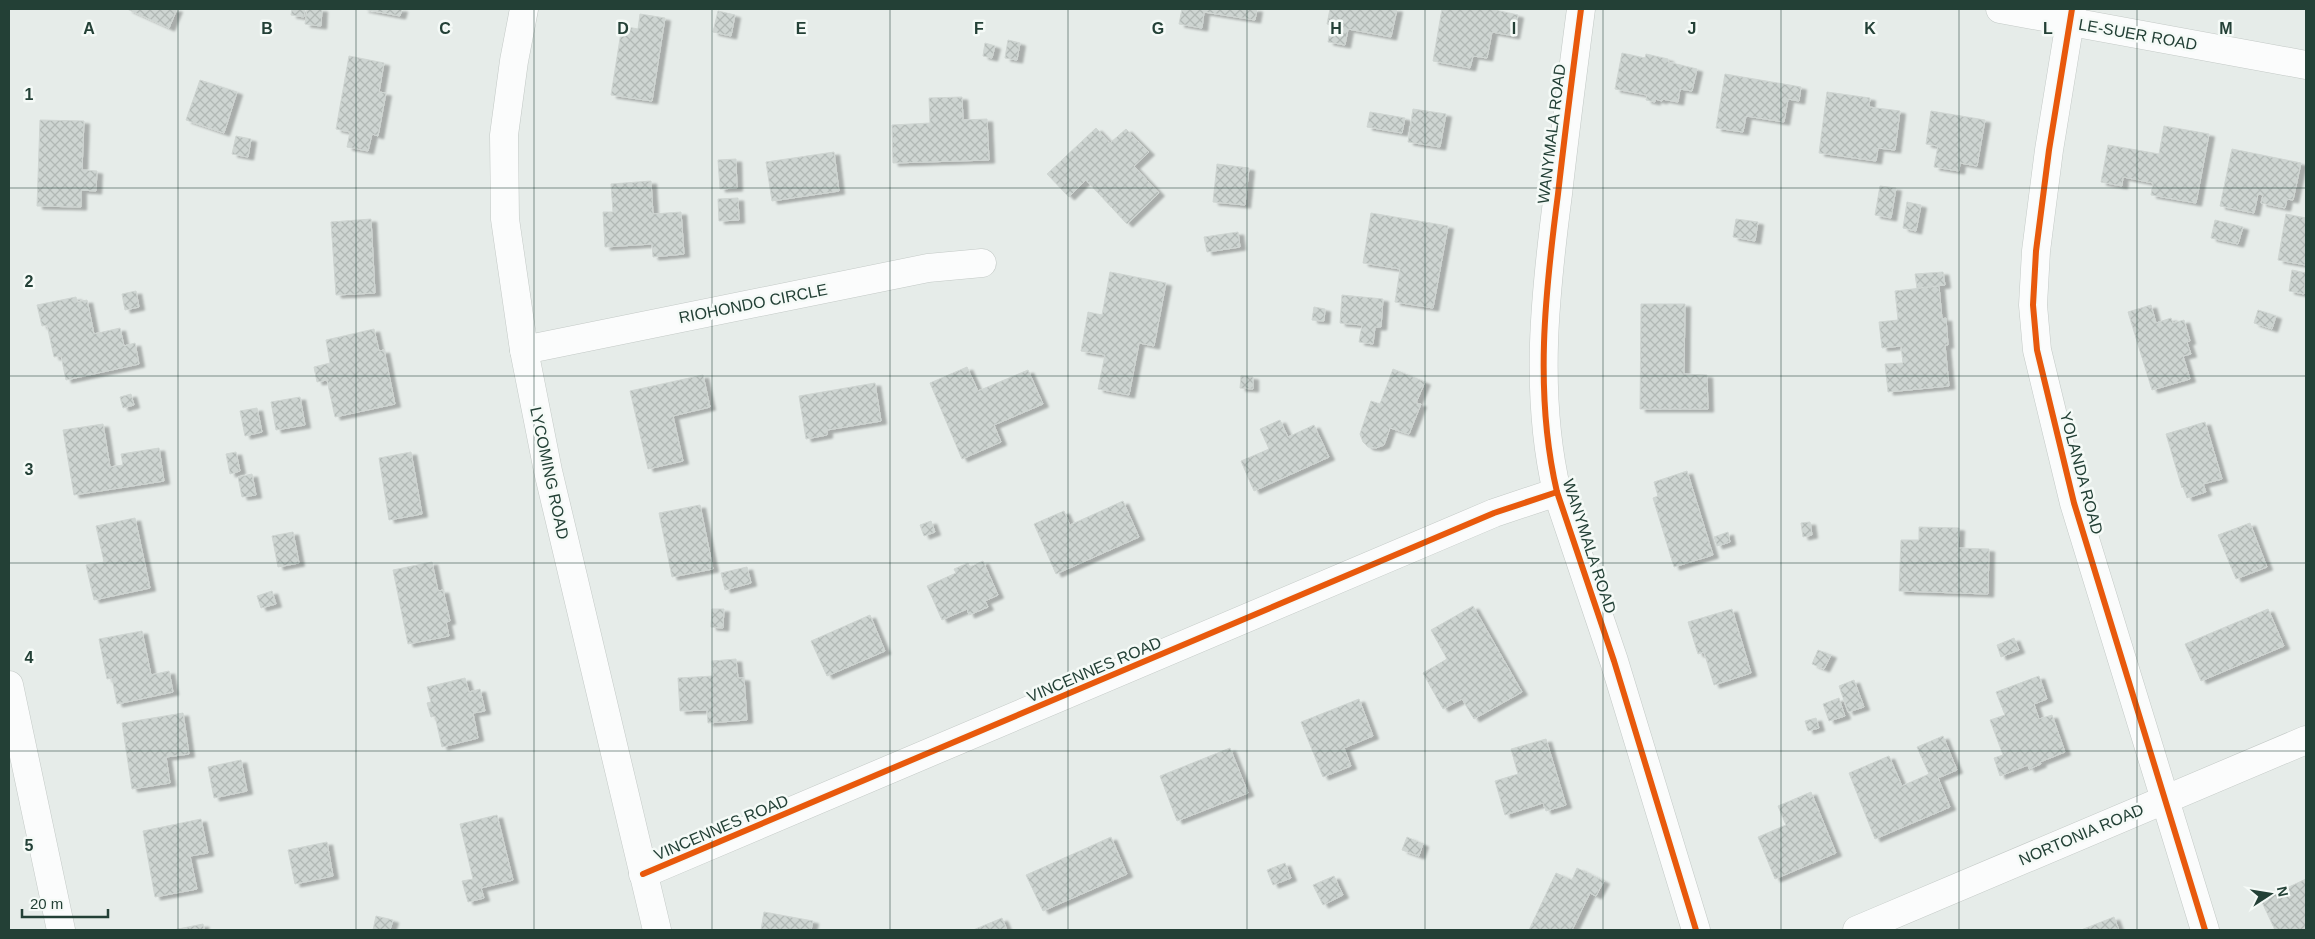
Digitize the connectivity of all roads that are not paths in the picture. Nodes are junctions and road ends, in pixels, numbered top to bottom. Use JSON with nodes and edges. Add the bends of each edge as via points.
{"nodes":[{"id":1,"x":524,"y":9,"type":"edge"},
{"id":2,"x":1581,"y":9,"type":"edge"},
{"id":3,"x":2000,"y":9,"type":"edge"},
{"id":4,"x":2071,"y":15,"type":"edge"},
{"id":5,"x":2306,"y":65,"type":"edge"},
{"id":6,"x":982,"y":264,"type":"dead end"},
{"id":7,"x":524,"y":350,"type":"junction"},
{"id":8,"x":1557,"y":492,"type":"junction"},
{"id":9,"x":9,"y":685,"type":"edge"},
{"id":10,"x":2306,"y":740,"type":"edge"},
{"id":11,"x":2166,"y":799,"type":"junction"},
{"id":12,"x":643,"y":874,"type":"junction"},
{"id":13,"x":61,"y":930,"type":"edge"},
{"id":14,"x":656,"y":930,"type":"edge"},
{"id":15,"x":1696,"y":930,"type":"edge"},
{"id":16,"x":1856,"y":930,"type":"edge"},
{"id":17,"x":2206,"y":930,"type":"edge"}],
"edges":[{"from":1,"to":7,"type":"street","name":"LYCOMING ROAD","via":[[504,135],[503,193]]},
{"from":2,"to":8,"type":"street","name":"WANYMALA ROAD","via":[[1551,246],[1543,338],[1544,398]]},
{"from":3,"to":4,"type":"street","name":"LE-SUER ROAD"},
{"from":4,"to":5,"type":"street","name":"LE-SUER ROAD"},
{"from":4,"to":11,"type":"street","name":"YOLANDA ROAD","via":[[2036,251],[2034,305],[2037,350],[2074,503]]},
{"from":6,"to":7,"type":"street","name":"RIOHONDO CIRCLE","via":[[928,268]]},
{"from":7,"to":12,"type":"street","name":"LYCOMING ROAD","via":[[548,471]]},
{"from":8,"to":12,"type":"street","name":"VINCENNES ROAD","via":[[1485,517]]},
{"from":8,"to":15,"type":"street","name":"WANYMALA ROAD","via":[[1614,661]]},
{"from":9,"to":13,"type":"street"},
{"from":10,"to":11,"type":"street","name":"NORTONIA ROAD"},
{"from":11,"to":16,"type":"street","name":"NORTONIA ROAD"},
{"from":11,"to":17,"type":"street","name":"YOLANDA ROAD"},
{"from":12,"to":14,"type":"street","name":"LYCOMING ROAD"}]}
